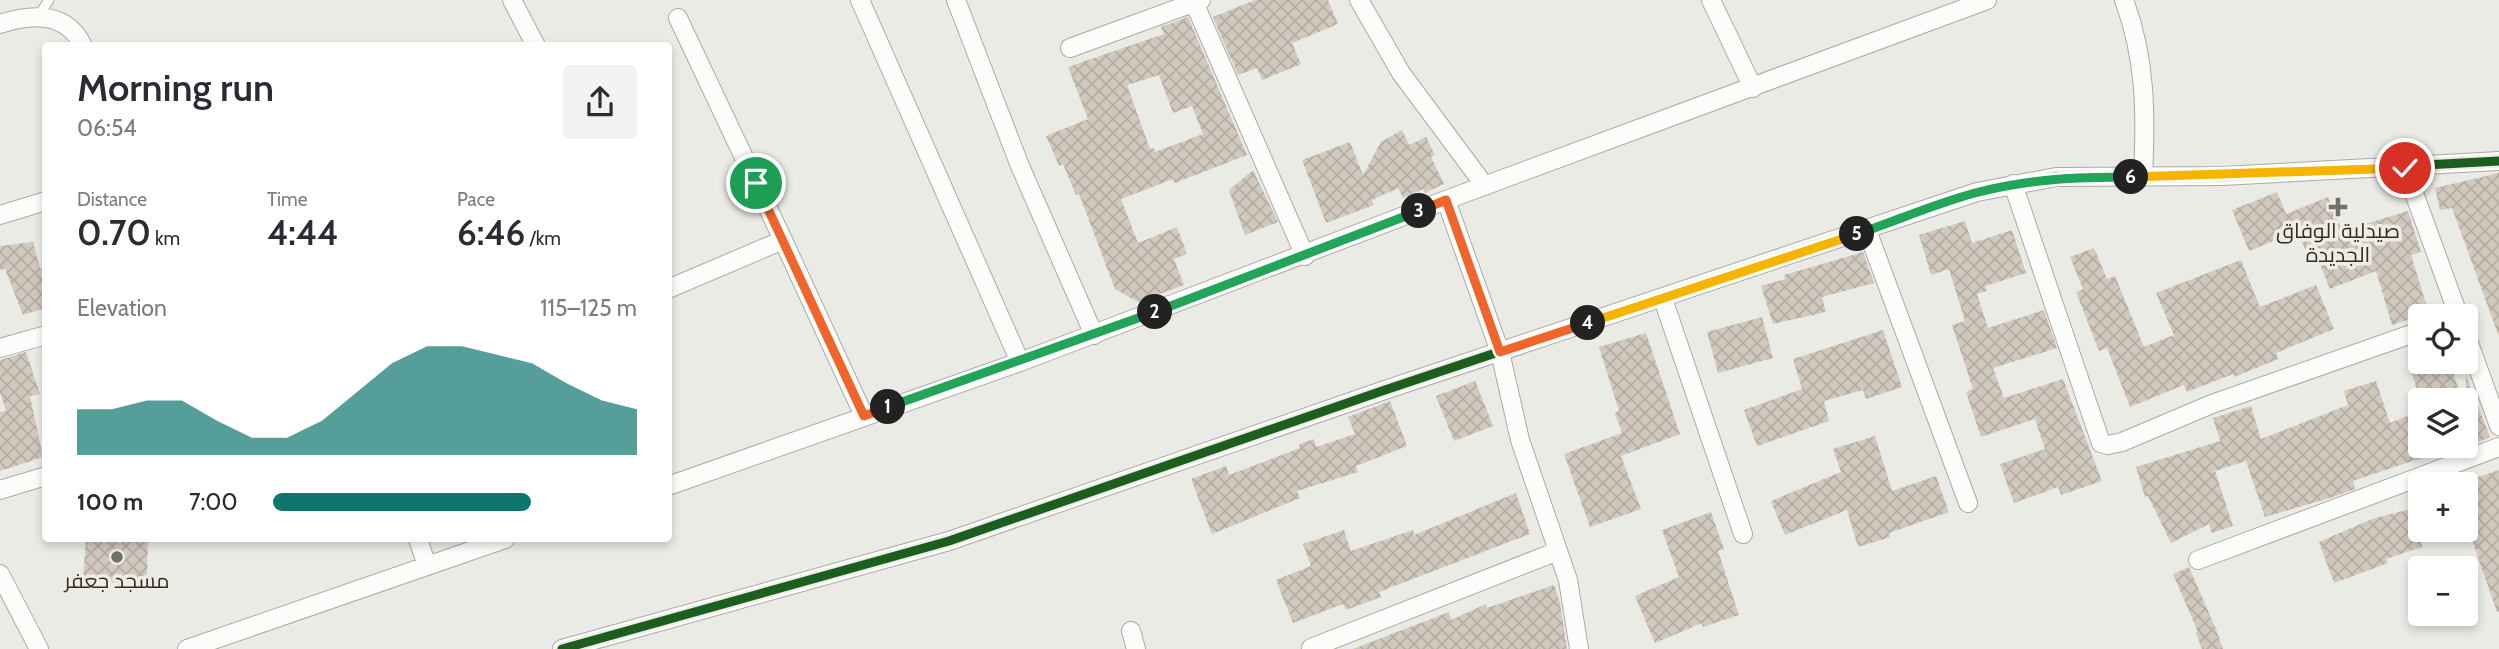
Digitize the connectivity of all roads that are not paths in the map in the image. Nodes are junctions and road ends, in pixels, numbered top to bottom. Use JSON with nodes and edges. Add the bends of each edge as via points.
{"nodes":[{"id":1,"x":512,"y":0,"type":"edge"},
{"id":2,"x":860,"y":0,"type":"edge"},
{"id":3,"x":956,"y":0,"type":"edge"},
{"id":4,"x":1359,"y":0,"type":"edge"},
{"id":5,"x":1711,"y":0,"type":"edge"},
{"id":6,"x":1987,"y":0,"type":"edge"},
{"id":7,"x":2124,"y":0,"type":"edge"},
{"id":8,"x":1196,"y":1,"type":"edge"},
{"id":9,"x":1965,"y":4,"type":"edge"},
{"id":10,"x":44,"y":8,"type":"edge"},
{"id":11,"x":678,"y":19,"type":"dead end"},
{"id":12,"x":0,"y":24,"type":"edge"},
{"id":13,"x":79,"y":42,"type":"edge"},
{"id":14,"x":534,"y":42,"type":"edge"},
{"id":15,"x":1070,"y":48,"type":"dead end"},
{"id":16,"x":1753,"y":88,"type":"junction"},
{"id":17,"x":2499,"y":161,"type":"edge"},
{"id":18,"x":2405,"y":168,"type":"junction"},
{"id":19,"x":2143,"y":177,"type":"junction"},
{"id":20,"x":2013,"y":184,"type":"junction"},
{"id":21,"x":1485,"y":186,"type":"junction"},
{"id":22,"x":1446,"y":200,"type":"junction"},
{"id":23,"x":42,"y":202,"type":"edge"},
{"id":24,"x":0,"y":215,"type":"edge"},
{"id":25,"x":1867,"y":230,"type":"junction"},
{"id":26,"x":783,"y":240,"type":"junction"},
{"id":27,"x":1305,"y":256,"type":"junction"},
{"id":28,"x":672,"y":287,"type":"edge"},
{"id":29,"x":1663,"y":299,"type":"junction"},
{"id":30,"x":2454,"y":304,"type":"edge"},
{"id":31,"x":1094,"y":335,"type":"junction"},
{"id":32,"x":2408,"y":335,"type":"edge"},
{"id":33,"x":42,"y":336,"type":"edge"},
{"id":34,"x":0,"y":348,"type":"edge"},
{"id":35,"x":1500,"y":352,"type":"junction"},
{"id":36,"x":1020,"y":362,"type":"junction"},
{"id":37,"x":2478,"y":368,"type":"edge"},
{"id":38,"x":864,"y":416,"type":"junction"},
{"id":39,"x":2499,"y":426,"type":"edge"},
{"id":40,"x":2499,"y":447,"type":"edge"},
{"id":41,"x":42,"y":477,"type":"edge"},
{"id":42,"x":672,"y":485,"type":"edge"},
{"id":43,"x":0,"y":490,"type":"edge"},
{"id":44,"x":1968,"y":503,"type":"dead end"},
{"id":45,"x":1743,"y":534,"type":"dead end"},
{"id":46,"x":419,"y":542,"type":"edge"},
{"id":47,"x":496,"y":542,"type":"edge"},
{"id":48,"x":1558,"y":551,"type":"junction"},
{"id":49,"x":2198,"y":560,"type":"dead end"},
{"id":50,"x":427,"y":566,"type":"junction"},
{"id":51,"x":0,"y":574,"type":"edge"},
{"id":52,"x":1131,"y":631,"type":"dead end"},
{"id":53,"x":609,"y":643,"type":"edge"},
{"id":54,"x":1311,"y":648,"type":"edge"},
{"id":55,"x":39,"y":649,"type":"edge"},
{"id":56,"x":187,"y":649,"type":"edge"},
{"id":57,"x":562,"y":649,"type":"edge"},
{"id":58,"x":1136,"y":649,"type":"edge"},
{"id":59,"x":1579,"y":649,"type":"edge"}],
"edges":[{"from":1,"to":14,"type":"street"},
{"from":2,"to":36,"type":"street"},
{"from":3,"to":31,"type":"street","via":[[1020,166]]},
{"from":4,"to":21,"type":"street","via":[[1401,73]]},
{"from":5,"to":16,"type":"street"},
{"from":6,"to":9,"type":"street"},
{"from":7,"to":19,"type":"street","via":[[2146,89]]},
{"from":8,"to":15,"type":"street"},
{"from":8,"to":27,"type":"street"},
{"from":9,"to":16,"type":"street"},
{"from":10,"to":12,"type":"street"},
{"from":10,"to":13,"type":"street"},
{"from":11,"to":26,"type":"street"},
{"from":16,"to":21,"type":"street"},
{"from":17,"to":18,"type":"street"},
{"from":18,"to":19,"type":"street"},
{"from":18,"to":30,"type":"street"},
{"from":19,"to":20,"type":"street","via":[[2056,177]]},
{"from":20,"to":25,"type":"street","via":[[1941,202]]},
{"from":20,"to":32,"type":"street","via":[[2101,443],[2122,442],[2212,404]]},
{"from":21,"to":22,"type":"street"},
{"from":22,"to":27,"type":"street"},
{"from":22,"to":35,"type":"street"},
{"from":23,"to":24,"type":"street"},
{"from":25,"to":29,"type":"street"},
{"from":25,"to":44,"type":"street"},
{"from":26,"to":28,"type":"street"},
{"from":26,"to":38,"type":"street"},
{"from":27,"to":31,"type":"street"},
{"from":29,"to":35,"type":"street"},
{"from":29,"to":45,"type":"street"},
{"from":31,"to":36,"type":"street"},
{"from":33,"to":34,"type":"street"},
{"from":35,"to":48,"type":"street","via":[[1520,440]]},
{"from":35,"to":53,"type":"street","via":[[949,541]]},
{"from":36,"to":38,"type":"street"},
{"from":37,"to":39,"type":"street"},
{"from":38,"to":42,"type":"street"},
{"from":40,"to":49,"type":"street"},
{"from":41,"to":43,"type":"street"},
{"from":46,"to":50,"type":"street"},
{"from":47,"to":50,"type":"street"},
{"from":48,"to":54,"type":"street"},
{"from":48,"to":59,"type":"street","via":[[1568,580]]},
{"from":50,"to":56,"type":"street"},
{"from":51,"to":55,"type":"street"},
{"from":52,"to":58,"type":"street"},
{"from":53,"to":57,"type":"street"}]}
